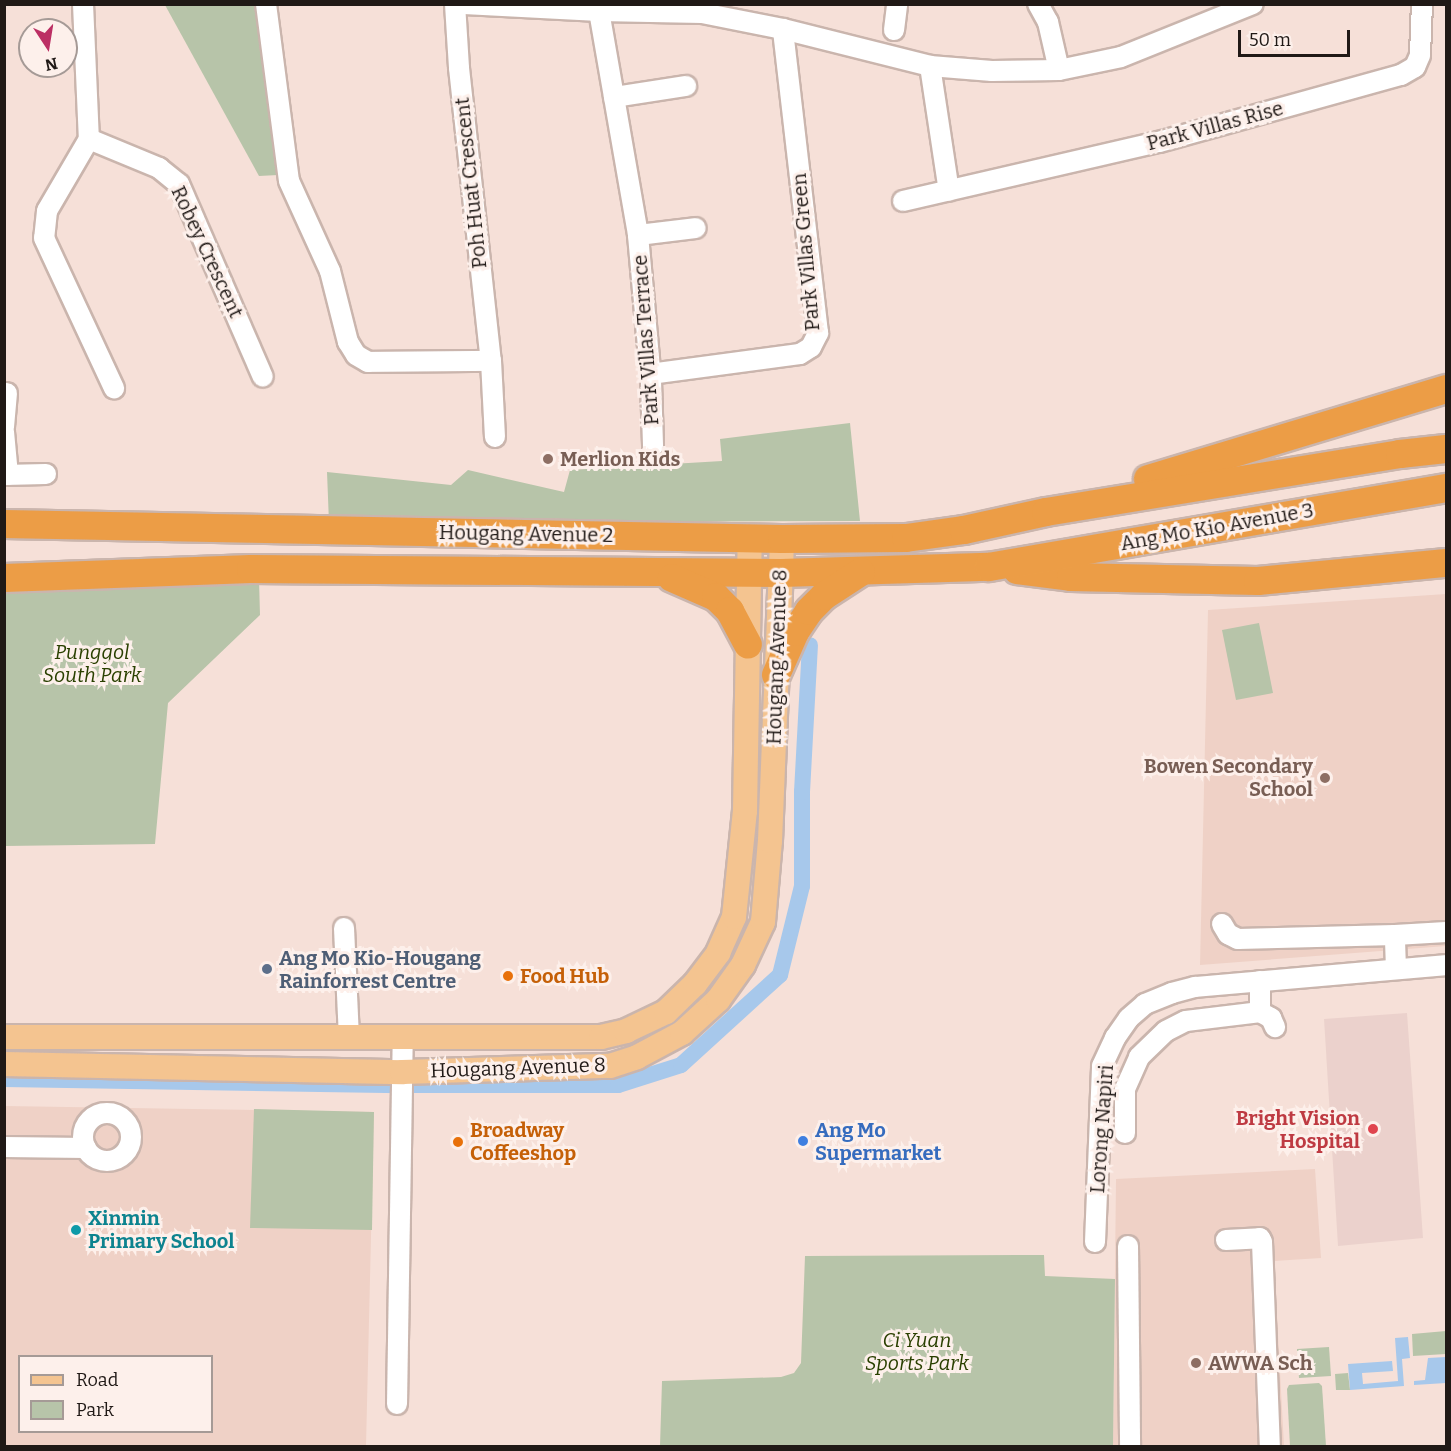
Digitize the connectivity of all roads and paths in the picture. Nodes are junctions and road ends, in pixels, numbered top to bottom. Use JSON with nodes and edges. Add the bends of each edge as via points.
{"nodes":[{"id":1,"x":83,"y":4,"type":"edge"},
{"id":2,"x":266,"y":4,"type":"edge"},
{"id":3,"x":897,"y":4,"type":"edge"},
{"id":4,"x":1038,"y":4,"type":"edge"},
{"id":5,"x":1252,"y":4,"type":"edge"},
{"id":6,"x":1422,"y":4,"type":"edge"},
{"id":7,"x":466,"y":5,"type":"edge"},
{"id":8,"x":599,"y":12,"type":"junction"},
{"id":9,"x":783,"y":29,"type":"junction"},
{"id":10,"x":894,"y":30,"type":"dead end"},
{"id":11,"x":930,"y":66,"type":"junction"},
{"id":12,"x":1059,"y":70,"type":"junction"},
{"id":13,"x":686,"y":86,"type":"dead end"},
{"id":14,"x":614,"y":97,"type":"junction"},
{"id":15,"x":89,"y":139,"type":"junction"},
{"id":16,"x":949,"y":191,"type":"junction"},
{"id":17,"x":903,"y":201,"type":"dead end"},
{"id":18,"x":696,"y":228,"type":"dead end"},
{"id":19,"x":638,"y":235,"type":"junction"},
{"id":20,"x":491,"y":361,"type":"junction"},
{"id":21,"x":650,"y":374,"type":"junction"},
{"id":22,"x":263,"y":377,"type":"dead end"},
{"id":23,"x":114,"y":388,"type":"dead end"},
{"id":24,"x":1446,"y":389,"type":"edge"},
{"id":25,"x":7,"y":393,"type":"dead end"},
{"id":26,"x":4,"y":430,"type":"edge"},
{"id":27,"x":495,"y":437,"type":"dead end"},
{"id":28,"x":653,"y":446,"type":"dead end"},
{"id":29,"x":1446,"y":450,"type":"edge"},
{"id":30,"x":46,"y":474,"type":"dead end"},
{"id":31,"x":6,"y":475,"type":"edge"},
{"id":32,"x":1446,"y":489,"type":"edge"},
{"id":33,"x":1046,"y":512,"type":"junction"},
{"id":34,"x":4,"y":524,"type":"edge"},
{"id":35,"x":750,"y":538,"type":"junction"},
{"id":36,"x":782,"y":539,"type":"junction"},
{"id":37,"x":1446,"y":563,"type":"edge"},
{"id":38,"x":989,"y":567,"type":"junction"},
{"id":39,"x":657,"y":572,"type":"junction"},
{"id":40,"x":861,"y":572,"type":"junction"},
{"id":41,"x":750,"y":573,"type":"junction"},
{"id":42,"x":781,"y":573,"type":"junction"},
{"id":43,"x":4,"y":578,"type":"edge"},
{"id":44,"x":748,"y":645,"type":"junction"},
{"id":45,"x":776,"y":675,"type":"junction"},
{"id":46,"x":1222,"y":924,"type":"dead end"},
{"id":47,"x":344,"y":928,"type":"dead end"},
{"id":48,"x":1446,"y":932,"type":"edge"},
{"id":49,"x":1395,"y":935,"type":"junction"},
{"id":50,"x":1446,"y":965,"type":"edge"},
{"id":51,"x":1396,"y":969,"type":"junction"},
{"id":52,"x":1260,"y":981,"type":"junction"},
{"id":53,"x":1260,"y":1011,"type":"junction"},
{"id":54,"x":1275,"y":1027,"type":"dead end"},
{"id":55,"x":81,"y":1036,"type":"junction"},
{"id":56,"x":4,"y":1037,"type":"edge"},
{"id":57,"x":294,"y":1037,"type":"junction"},
{"id":58,"x":349,"y":1037,"type":"junction"},
{"id":59,"x":403,"y":1038,"type":"junction"},
{"id":60,"x":4,"y":1064,"type":"edge"},
{"id":61,"x":82,"y":1064,"type":"junction"},
{"id":62,"x":296,"y":1069,"type":"junction"},
{"id":63,"x":402,"y":1078,"type":"junction"},
{"id":64,"x":1125,"y":1133,"type":"dead end"},
{"id":65,"x":4,"y":1147,"type":"edge"},
{"id":66,"x":86,"y":1148,"type":"dead end"},
{"id":67,"x":1226,"y":1240,"type":"dead end"},
{"id":68,"x":1095,"y":1242,"type":"dead end"},
{"id":69,"x":1128,"y":1246,"type":"dead end"},
{"id":70,"x":397,"y":1404,"type":"dead end"},
{"id":71,"x":1130,"y":1446,"type":"edge"},
{"id":72,"x":1270,"y":1446,"type":"edge"}],
"edges":[{"from":1,"to":15,"type":"street"},
{"from":2,"to":20,"type":"street","via":[[289,181],[330,271],[352,349],[368,362]]},
{"from":3,"to":10,"type":"street"},
{"from":4,"to":12,"type":"street","via":[[1048,22]]},
{"from":5,"to":12,"type":"street","via":[[1121,57]]},
{"from":6,"to":16,"type":"street","name":"Park Villas Rise","via":[[1420,55],[1415,67],[1401,75],[1159,142]]},
{"from":7,"to":8,"type":"street"},
{"from":7,"to":20,"type":"street","name":"Poh Huat Crescent","via":[[459,68]]},
{"from":8,"to":9,"type":"street","via":[[702,13]]},
{"from":8,"to":14,"type":"street","name":"Park Villas Terrace"},
{"from":9,"to":11,"type":"street"},
{"from":9,"to":21,"type":"street","name":"Park Villas Green","via":[[818,333],[811,347],[800,354]]},
{"from":11,"to":12,"type":"street","via":[[992,71]]},
{"from":11,"to":16,"type":"street"},
{"from":13,"to":14,"type":"street"},
{"from":14,"to":19,"type":"street","name":"Park Villas Terrace"},
{"from":15,"to":22,"type":"street","name":"Robey Crescent","via":[[159,168],[179,184]]},
{"from":15,"to":23,"type":"street","via":[[47,211],[44,238]]},
{"from":16,"to":17,"type":"street","name":"Park Villas Rise"},
{"from":18,"to":19,"type":"street","name":"Park Villas Terrace"},
{"from":19,"to":21,"type":"street","name":"Park Villas Terrace"},
{"from":20,"to":27,"type":"street","name":"Poh Huat Crescent"},
{"from":21,"to":28,"type":"street","name":"Park Villas Terrace"},
{"from":24,"to":33,"type":"highway"},
{"from":25,"to":26,"type":"street"},
{"from":26,"to":31,"type":"street"},
{"from":29,"to":33,"type":"highway","via":[[1400,454]]},
{"from":30,"to":31,"type":"street"},
{"from":32,"to":38,"type":"highway","name":"Ang Mo Kio Avenue 3"},
{"from":33,"to":36,"type":"highway","name":"Hougang Avenue 2","via":[[906,538]]},
{"from":34,"to":35,"type":"highway","name":"Hougang Avenue 2"},
{"from":35,"to":36,"type":"highway","name":"Hougang Avenue 2"},
{"from":35,"to":41,"type":"main road","name":"Hougang Avenue 8"},
{"from":36,"to":42,"type":"main road","name":"Hougang Avenue 8"},
{"from":37,"to":38,"type":"highway","via":[[1258,581],[1071,577]]},
{"from":38,"to":40,"type":"highway","name":"Hougang Avenue 2"},
{"from":39,"to":41,"type":"highway","name":"Hougang Avenue 2"},
{"from":39,"to":43,"type":"highway","name":"Hougang Avenue 2","via":[[251,569]]},
{"from":39,"to":44,"type":"highway","via":[[716,597],[730,611]]},
{"from":40,"to":42,"type":"highway","name":"Hougang Avenue 2"},
{"from":40,"to":45,"type":"highway","via":[[809,611]]},
{"from":41,"to":42,"type":"highway","name":"Hougang Avenue 2"},
{"from":41,"to":44,"type":"main road","name":"Hougang Avenue 8"},
{"from":42,"to":45,"type":"main road","name":"Hougang Avenue 8"},
{"from":44,"to":59,"type":"main road","name":"Hougang Avenue 8","via":[[745,811],[734,917],[718,953],[695,984],[666,1012],[626,1031],[601,1037]]},
{"from":45,"to":63,"type":"main road","name":"Hougang Avenue 8","via":[[763,922],[743,965],[718,1000],[682,1033],[637,1057],[610,1066]]},
{"from":46,"to":49,"type":"street","via":[[1228,934],[1238,939]]},
{"from":47,"to":58,"type":"street"},
{"from":48,"to":49,"type":"street"},
{"from":49,"to":51,"type":"street"},
{"from":50,"to":51,"type":"street"},
{"from":51,"to":52,"type":"street","name":"Lorong Napiri"},
{"from":52,"to":53,"type":"street"},
{"from":52,"to":68,"type":"street","name":"Lorong Napiri","via":[[1172,993],[1145,1004],[1115,1038],[1102,1066]]},
{"from":53,"to":54,"type":"street","via":[[1271,1018]]},
{"from":53,"to":64,"type":"street","via":[[1186,1021],[1166,1031],[1139,1057],[1125,1089]]},
{"from":55,"to":56,"type":"main road","name":"Hougang Avenue 8"},
{"from":55,"to":57,"type":"main road","name":"Hougang Avenue 8"},
{"from":55,"to":61,"type":"main road"},
{"from":57,"to":58,"type":"main road","name":"Hougang Avenue 8"},
{"from":57,"to":62,"type":"main road"},
{"from":58,"to":59,"type":"main road","name":"Hougang Avenue 8"},
{"from":59,"to":63,"type":"street"},
{"from":60,"to":61,"type":"main road","name":"Hougang Avenue 8"},
{"from":61,"to":62,"type":"main road","name":"Hougang Avenue 8"},
{"from":62,"to":63,"type":"main road","name":"Hougang Avenue 8"},
{"from":63,"to":70,"type":"street"},
{"from":65,"to":66,"type":"street"},
{"from":67,"to":72,"type":"street","via":[[1260,1238],[1262,1242]]},
{"from":69,"to":71,"type":"street"}]}
